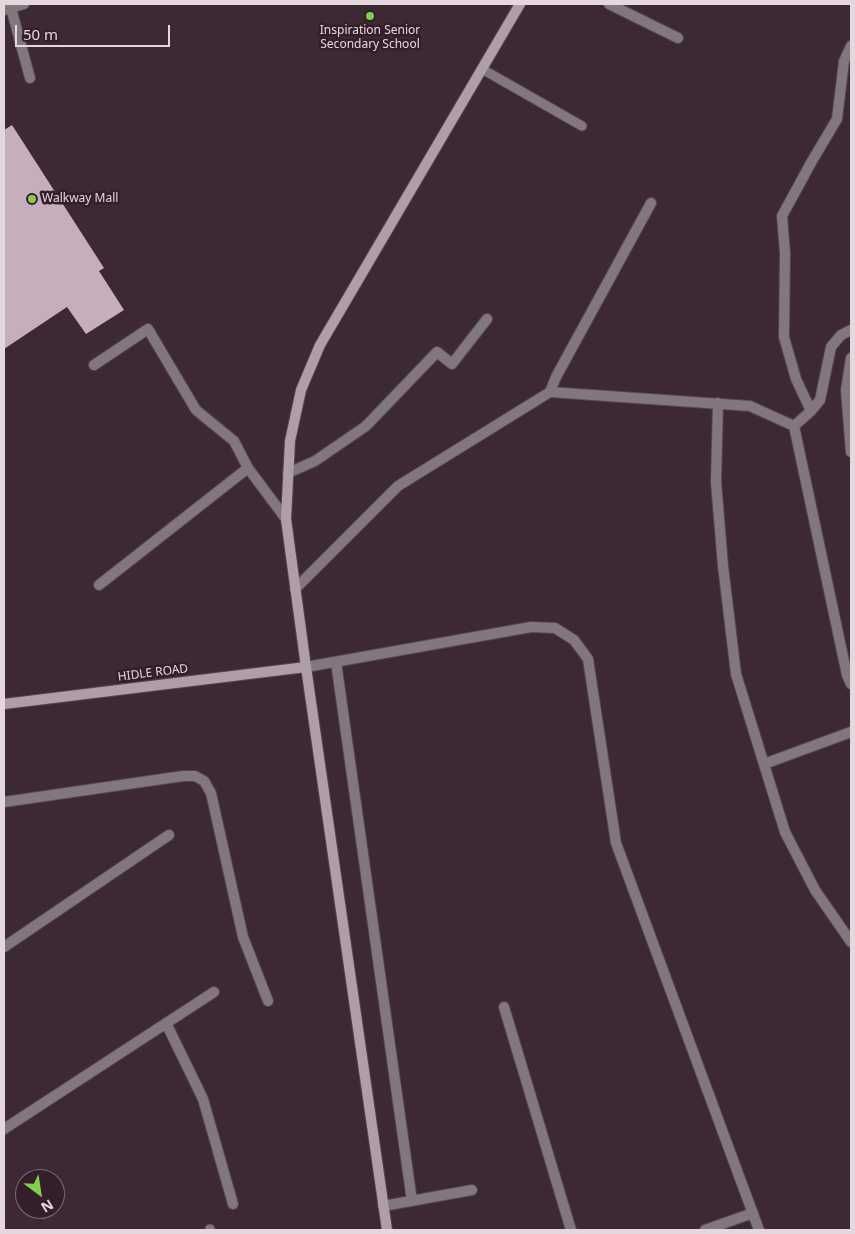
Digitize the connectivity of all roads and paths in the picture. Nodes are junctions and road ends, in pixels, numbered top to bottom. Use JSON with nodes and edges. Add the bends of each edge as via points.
{"nodes":[{"id":1,"x":24,"y":4,"type":"edge"},
{"id":2,"x":520,"y":4,"type":"edge"},
{"id":3,"x":609,"y":4,"type":"edge"},
{"id":4,"x":7,"y":9,"type":"edge"},
{"id":5,"x":678,"y":38,"type":"dead end"},
{"id":6,"x":851,"y":46,"type":"edge"},
{"id":7,"x":482,"y":69,"type":"junction"},
{"id":8,"x":30,"y":78,"type":"dead end"},
{"id":9,"x":582,"y":126,"type":"dead end"},
{"id":10,"x":651,"y":203,"type":"dead end"},
{"id":11,"x":487,"y":319,"type":"dead end"},
{"id":12,"x":851,"y":330,"type":"edge"},
{"id":13,"x":851,"y":358,"type":"edge"},
{"id":14,"x":94,"y":365,"type":"dead end"},
{"id":15,"x":550,"y":392,"type":"junction"},
{"id":16,"x":718,"y":403,"type":"junction"},
{"id":17,"x":811,"y":411,"type":"junction"},
{"id":18,"x":794,"y":426,"type":"junction"},
{"id":19,"x":851,"y":452,"type":"edge"},
{"id":20,"x":248,"y":468,"type":"junction"},
{"id":21,"x":288,"y":473,"type":"junction"},
{"id":22,"x":286,"y":518,"type":"junction"},
{"id":23,"x":100,"y":585,"type":"dead end"},
{"id":24,"x":295,"y":589,"type":"junction"},
{"id":25,"x":336,"y":662,"type":"junction"},
{"id":26,"x":306,"y":667,"type":"junction"},
{"id":27,"x":851,"y":684,"type":"edge"},
{"id":28,"x":4,"y":704,"type":"edge"},
{"id":29,"x":851,"y":732,"type":"edge"},
{"id":30,"x":764,"y":764,"type":"junction"},
{"id":31,"x":4,"y":802,"type":"edge"},
{"id":32,"x":169,"y":835,"type":"dead end"},
{"id":33,"x":851,"y":942,"type":"edge"},
{"id":34,"x":4,"y":947,"type":"edge"},
{"id":35,"x":214,"y":992,"type":"dead end"},
{"id":36,"x":268,"y":1001,"type":"dead end"},
{"id":37,"x":504,"y":1007,"type":"dead end"},
{"id":38,"x":166,"y":1023,"type":"junction"},
{"id":39,"x":4,"y":1129,"type":"edge"},
{"id":40,"x":472,"y":1190,"type":"dead end"},
{"id":41,"x":412,"y":1201,"type":"junction"},
{"id":42,"x":233,"y":1204,"type":"dead end"},
{"id":43,"x":383,"y":1206,"type":"junction"},
{"id":44,"x":753,"y":1213,"type":"junction"},
{"id":45,"x":386,"y":1230,"type":"edge"},
{"id":46,"x":571,"y":1230,"type":"edge"},
{"id":47,"x":706,"y":1230,"type":"edge"},
{"id":48,"x":759,"y":1230,"type":"edge"}],
"edges":[{"from":1,"to":4,"type":"street"},
{"from":2,"to":7,"type":"main road"},
{"from":3,"to":5,"type":"street"},
{"from":4,"to":8,"type":"street"},
{"from":6,"to":17,"type":"street","via":[[844,61],[837,119],[782,216],[784,337],[796,379]]},
{"from":7,"to":9,"type":"lane"},
{"from":7,"to":21,"type":"main road","via":[[320,345],[301,390],[290,441]]},
{"from":10,"to":15,"type":"street"},
{"from":11,"to":21,"type":"street","via":[[452,364],[437,352],[366,426],[315,461]]},
{"from":12,"to":17,"type":"street","via":[[841,335],[831,347],[820,400]]},
{"from":13,"to":19,"type":"street","via":[[846,390]]},
{"from":14,"to":20,"type":"street","via":[[148,329],[196,410],[234,441]]},
{"from":15,"to":16,"type":"street"},
{"from":15,"to":24,"type":"street","via":[[398,486]]},
{"from":16,"to":18,"type":"street","via":[[750,406]]},
{"from":16,"to":30,"type":"street","via":[[716,482],[736,674]]},
{"from":17,"to":18,"type":"street"},
{"from":18,"to":27,"type":"street"},
{"from":20,"to":22,"type":"street"},
{"from":20,"to":23,"type":"street"},
{"from":21,"to":22,"type":"main road"},
{"from":22,"to":24,"type":"main road"},
{"from":24,"to":26,"type":"main road"},
{"from":25,"to":26,"type":"street"},
{"from":25,"to":41,"type":"street"},
{"from":25,"to":44,"type":"street","via":[[531,627],[556,628],[574,640],[588,659],[616,844]]},
{"from":26,"to":28,"type":"main road","name":"HIDLE ROAD"},
{"from":26,"to":43,"type":"main road"},
{"from":29,"to":30,"type":"street"},
{"from":30,"to":33,"type":"street","via":[[785,832],[815,890]]},
{"from":31,"to":36,"type":"street","via":[[183,776],[195,776],[204,781],[211,793],[243,937]]},
{"from":32,"to":34,"type":"street"},
{"from":35,"to":38,"type":"street"},
{"from":37,"to":46,"type":"street"},
{"from":38,"to":39,"type":"street"},
{"from":38,"to":42,"type":"street","via":[[203,1098]]},
{"from":40,"to":41,"type":"street"},
{"from":41,"to":43,"type":"street"},
{"from":43,"to":45,"type":"main road"},
{"from":44,"to":47,"type":"street"},
{"from":44,"to":48,"type":"street"}]}
